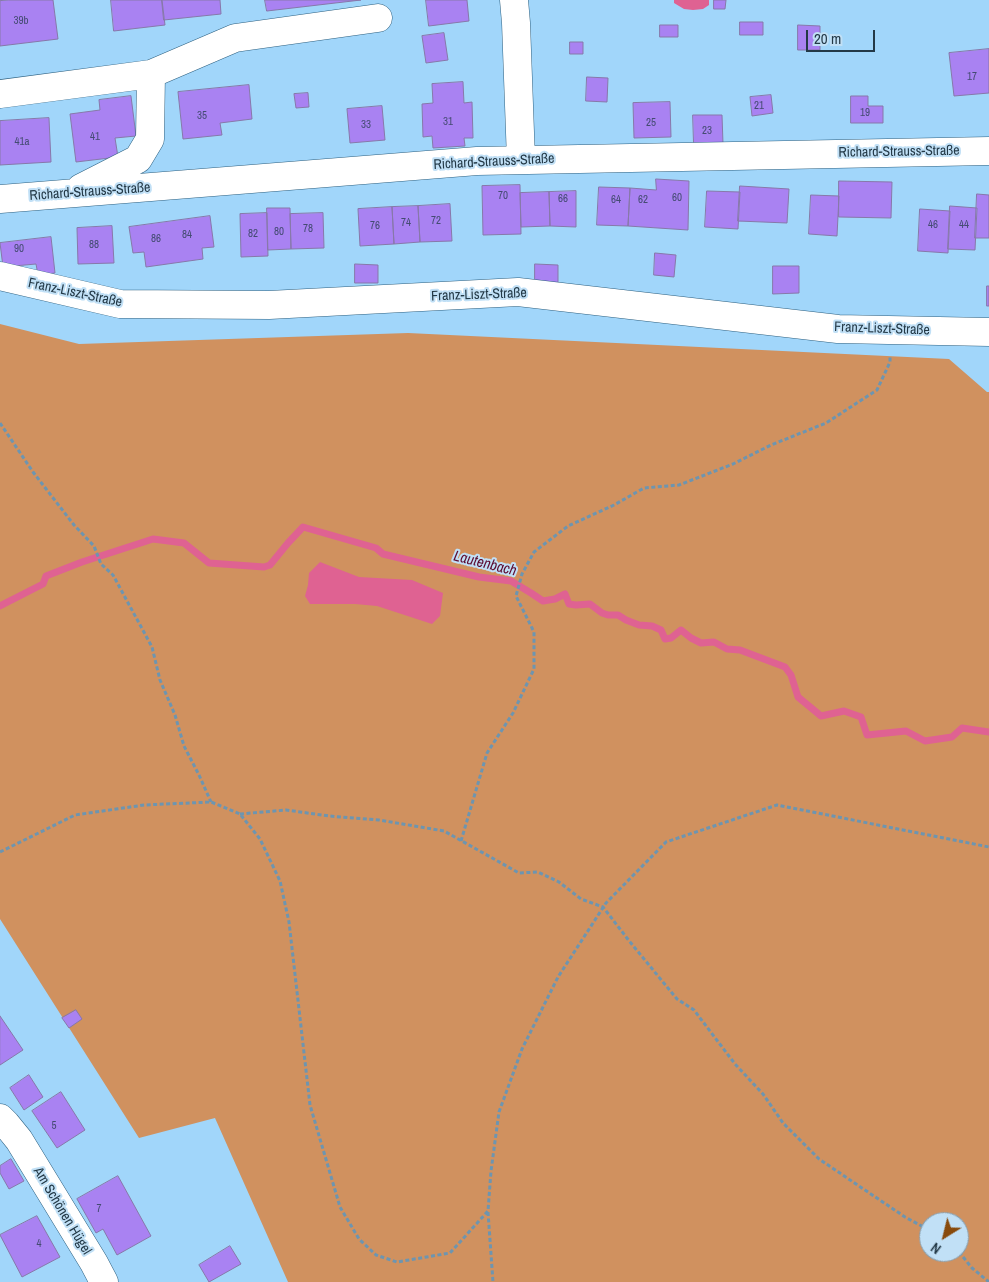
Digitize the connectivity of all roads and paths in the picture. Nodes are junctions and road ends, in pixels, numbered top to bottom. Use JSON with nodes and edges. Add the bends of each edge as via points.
{"nodes":[{"id":1,"x":514,"y":0,"type":"edge"},
{"id":2,"x":378,"y":18,"type":"dead end"},
{"id":3,"x":152,"y":74,"type":"junction"},
{"id":4,"x":0,"y":94,"type":"edge"},
{"id":5,"x":989,"y":150,"type":"edge"},
{"id":6,"x":521,"y":160,"type":"junction"},
{"id":7,"x":68,"y":194,"type":"junction"},
{"id":8,"x":0,"y":199,"type":"edge"},
{"id":9,"x":0,"y":276,"type":"edge"},
{"id":10,"x":893,"y":330,"type":"junction"},
{"id":11,"x":989,"y":332,"type":"edge"},
{"id":12,"x":0,"y":423,"type":"edge"},
{"id":13,"x":211,"y":802,"type":"junction"},
{"id":14,"x":240,"y":814,"type":"junction"},
{"id":15,"x":461,"y":841,"type":"junction"},
{"id":16,"x":989,"y":847,"type":"edge"},
{"id":17,"x":0,"y":852,"type":"edge"},
{"id":18,"x":603,"y":907,"type":"junction"},
{"id":19,"x":0,"y":1118,"type":"edge"},
{"id":20,"x":10,"y":1146,"type":"edge"},
{"id":21,"x":488,"y":1211,"type":"junction"},
{"id":22,"x":919,"y":1225,"type":"edge"},
{"id":23,"x":967,"y":1262,"type":"edge"},
{"id":24,"x":104,"y":1282,"type":"edge"},
{"id":25,"x":493,"y":1282,"type":"edge"},
{"id":26,"x":989,"y":1282,"type":"edge"}],
"edges":[{"from":1,"to":6,"type":"street"},
{"from":2,"to":3,"type":"street","via":[[235,38]]},
{"from":3,"to":4,"type":"street"},
{"from":3,"to":7,"type":"street","via":[[150,139],[138,159]]},
{"from":5,"to":6,"type":"street","name":"Richard-Strauss-Straße"},
{"from":6,"to":7,"type":"street","name":"Richard-Strauss-Straße"},
{"from":7,"to":8,"type":"street","name":"Richard-Strauss-Straße"},
{"from":9,"to":10,"type":"street","name":"Franz-Liszt-Straße","via":[[120,304],[269,305],[518,292],[838,329]]},
{"from":10,"to":11,"type":"street","name":"Franz-Liszt-Straße"},
{"from":10,"to":15,"type":"path","via":[[890,362],[877,390],[826,423],[679,485],[644,488],[568,526],[534,552],[522,574],[516,596],[534,632],[534,669],[513,713],[487,753]]},
{"from":12,"to":13,"type":"path","via":[[33,472],[94,546],[101,564],[113,575],[152,647],[160,680],[184,746]]},
{"from":13,"to":14,"type":"path"},
{"from":13,"to":17,"type":"path","via":[[144,805],[75,815]]},
{"from":14,"to":15,"type":"path","via":[[286,810],[379,820],[444,831]]},
{"from":14,"to":21,"type":"path","via":[[260,838],[280,881],[289,922],[310,1105],[340,1207],[360,1240],[376,1255],[397,1262],[450,1253]]},
{"from":15,"to":18,"type":"path","via":[[518,873],[538,872],[559,882],[581,900]]},
{"from":16,"to":18,"type":"path","via":[[777,805],[666,842]]},
{"from":18,"to":21,"type":"path","via":[[558,977],[522,1050],[500,1112]]},
{"from":18,"to":22,"type":"path","via":[[677,998],[694,1010],[783,1123],[819,1159]]},
{"from":19,"to":20,"type":"street","name":"Am Schönen Hügel","via":[[6,1124]]},
{"from":20,"to":24,"type":"street","name":"Am Schönen Hügel","via":[[94,1263]]},
{"from":21,"to":25,"type":"path"},
{"from":23,"to":26,"type":"path"}]}
